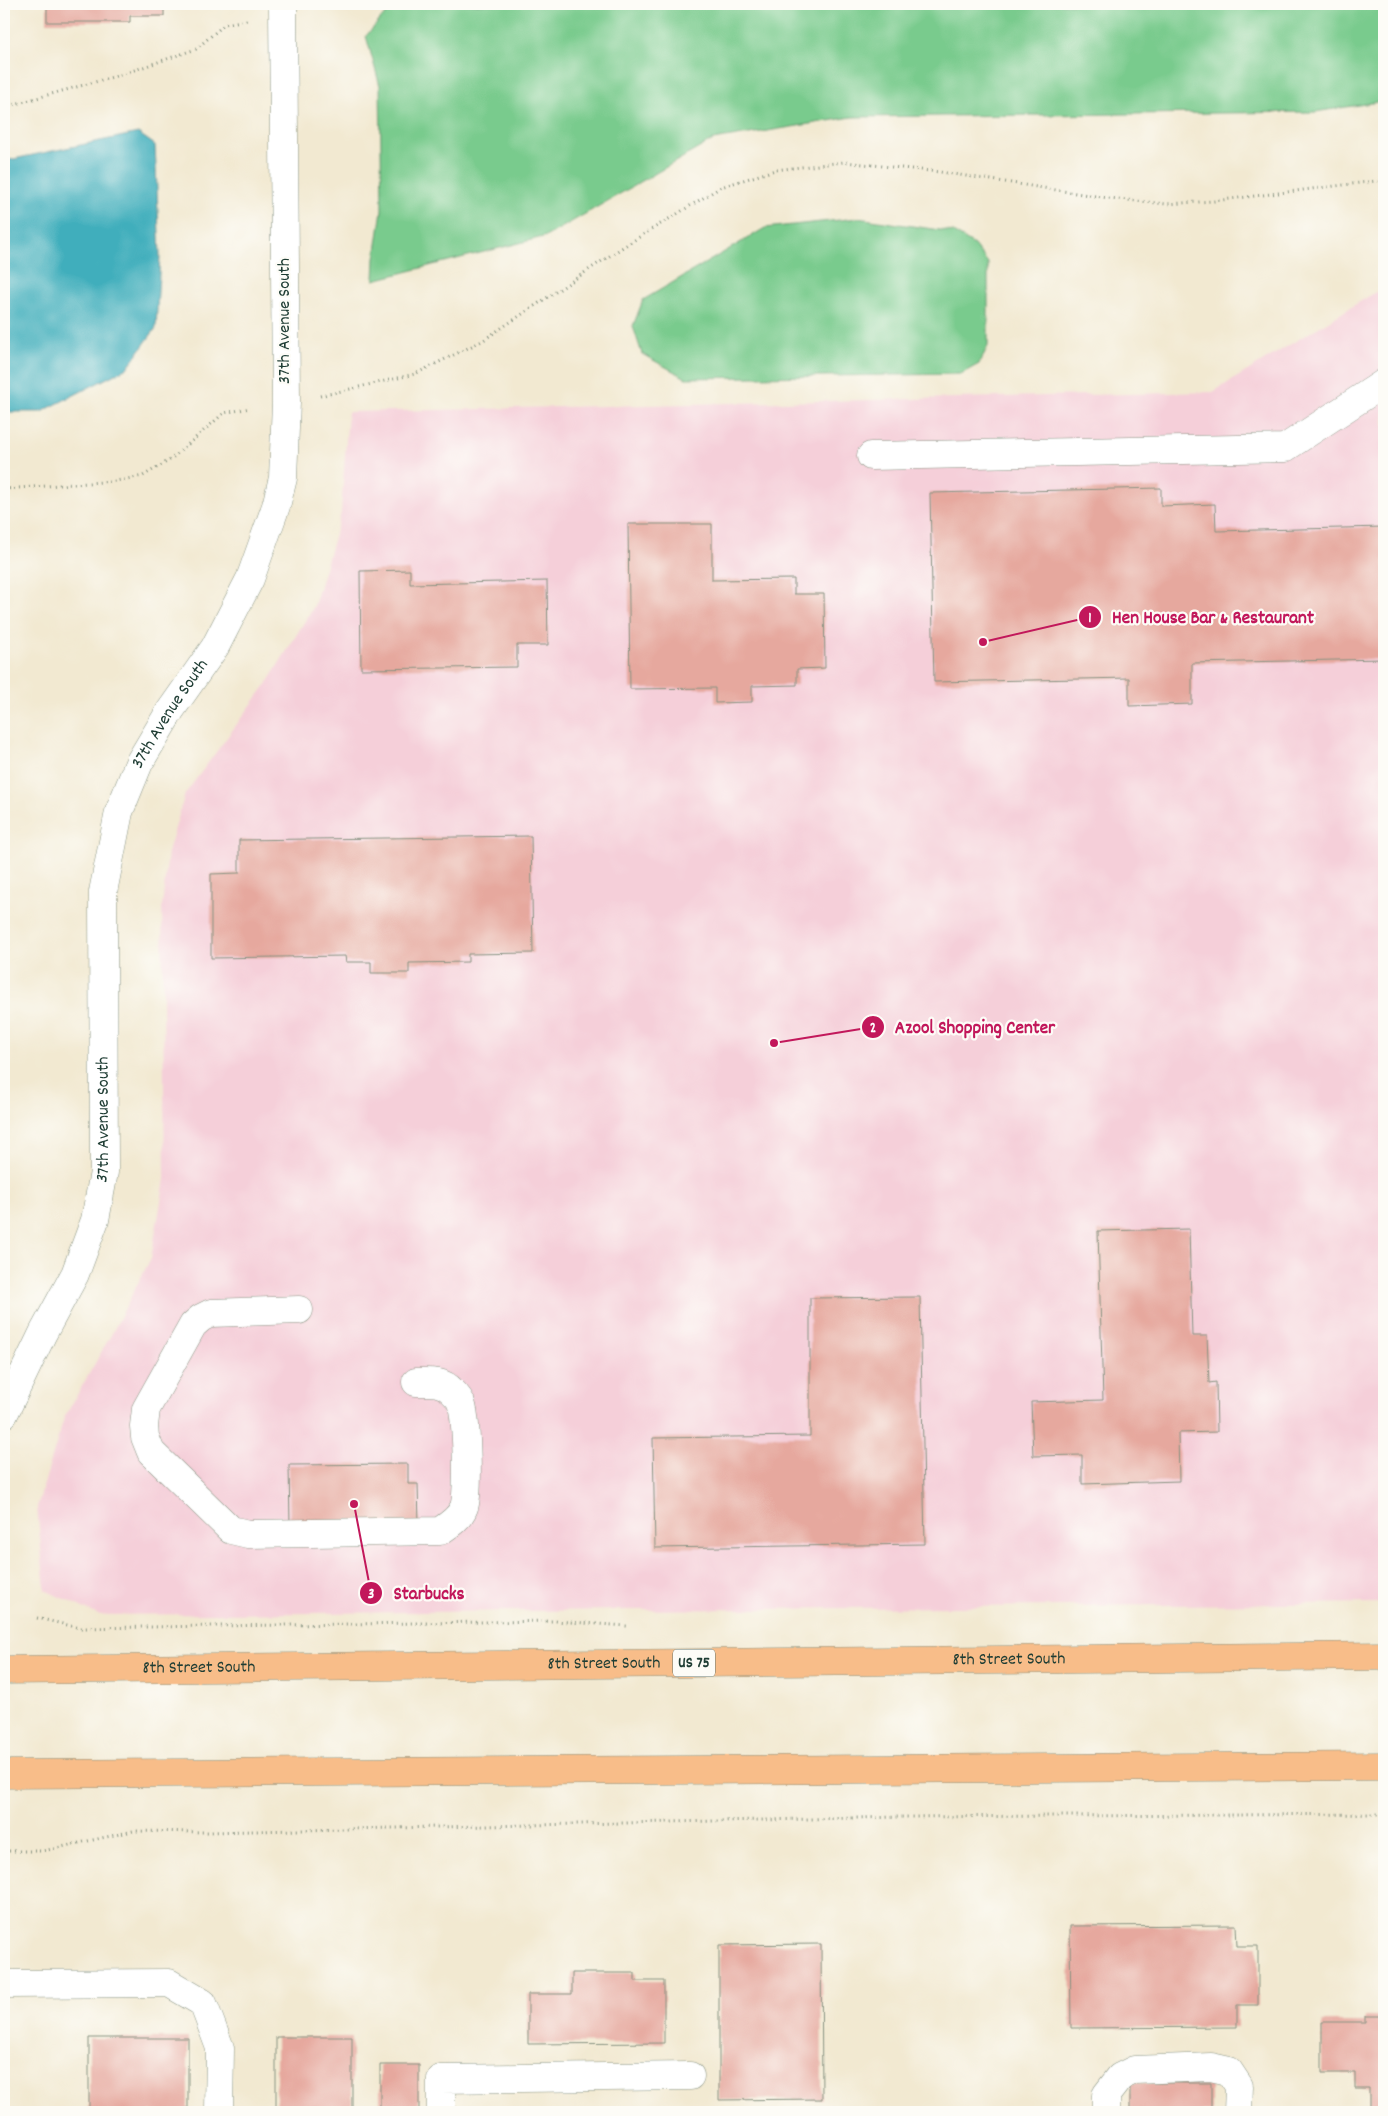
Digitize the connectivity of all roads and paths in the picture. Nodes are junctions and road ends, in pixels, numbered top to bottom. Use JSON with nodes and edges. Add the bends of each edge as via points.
{"nodes":[{"id":1,"x":283,"y":4,"type":"edge"},
{"id":2,"x":225,"y":24,"type":"dead end"},
{"id":3,"x":4,"y":107,"type":"edge"},
{"id":4,"x":1384,"y":180,"type":"edge"},
{"id":5,"x":1384,"y":383,"type":"edge"},
{"id":6,"x":338,"y":393,"type":"dead end"},
{"id":7,"x":224,"y":413,"type":"dead end"},
{"id":8,"x":871,"y":456,"type":"dead end"},
{"id":9,"x":4,"y":489,"type":"edge"},
{"id":10,"x":299,"y":1310,"type":"dead end"},
{"id":11,"x":416,"y":1382,"type":"dead end"},
{"id":12,"x":4,"y":1414,"type":"edge"},
{"id":13,"x":36,"y":1618,"type":"dead end"},
{"id":14,"x":634,"y":1626,"type":"dead end"},
{"id":15,"x":1384,"y":1656,"type":"edge"},
{"id":16,"x":4,"y":1670,"type":"edge"},
{"id":17,"x":1384,"y":1766,"type":"edge"},
{"id":18,"x":4,"y":1774,"type":"edge"},
{"id":19,"x":1384,"y":1814,"type":"edge"},
{"id":20,"x":4,"y":1850,"type":"edge"},
{"id":21,"x":4,"y":1984,"type":"edge"},
{"id":22,"x":690,"y":2076,"type":"dead end"},
{"id":23,"x":219,"y":2112,"type":"edge"},
{"id":24,"x":441,"y":2112,"type":"edge"},
{"id":25,"x":1106,"y":2112,"type":"edge"},
{"id":26,"x":1238,"y":2112,"type":"edge"}],
"edges":[{"from":1,"to":12,"type":"street","name":"37th Avenue South","via":[[286,402],[283,478],[250,578],[215,647],[170,711],[139,764],[119,812],[103,892],[104,1172],[95,1220],[76,1274]]},
{"from":2,"to":3,"type":"path","via":[[196,49],[120,75]]},
{"from":4,"to":6,"type":"path","via":[[1166,204],[940,172],[844,162],[775,170],[721,187],[623,247],[482,342],[415,374]]},
{"from":5,"to":8,"type":"street","via":[[1285,448]]},
{"from":7,"to":9,"type":"path","via":[[170,460],[143,476]]},
{"from":10,"to":11,"type":"street","via":[[211,1313],[200,1318],[146,1409],[145,1437],[151,1452],[231,1530],[248,1534],[440,1531],[452,1523],[464,1507],[467,1492],[465,1418],[461,1402],[450,1389],[437,1382]]},
{"from":13,"to":14,"type":"path","via":[[80,1628],[555,1621]]},
{"from":15,"to":16,"type":"main road","name":"8th Street South","number":"US 75"},
{"from":17,"to":18,"type":"main road"},
{"from":19,"to":20,"type":"path","via":[[901,1817],[133,1831],[43,1850]]},
{"from":21,"to":23,"type":"street","via":[[169,1983],[203,2003],[220,2048]]},
{"from":22,"to":24,"type":"street","via":[[441,2079]]},
{"from":25,"to":26,"type":"street","via":[[1106,2096],[1112,2085],[1134,2070],[1211,2067],[1230,2072],[1239,2086]]}]}
